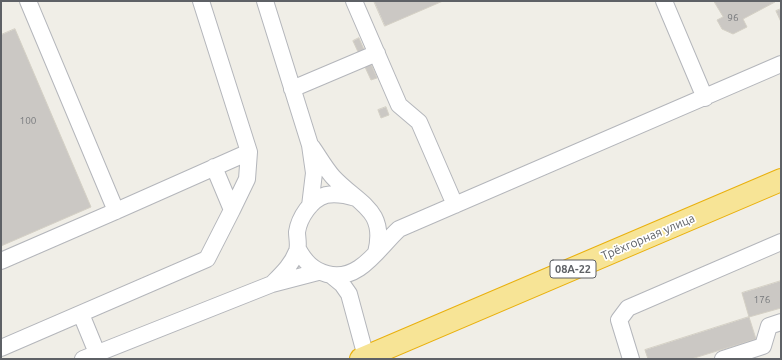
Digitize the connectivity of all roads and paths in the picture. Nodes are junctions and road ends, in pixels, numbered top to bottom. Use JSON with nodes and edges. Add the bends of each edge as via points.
{"nodes":[{"id":1,"x":28,"y":1,"type":"edge"},
{"id":2,"x":201,"y":1,"type":"edge"},
{"id":3,"x":265,"y":1,"type":"edge"},
{"id":4,"x":354,"y":1,"type":"edge"},
{"id":5,"x":664,"y":1,"type":"edge"},
{"id":6,"x":376,"y":53,"type":"junction"},
{"id":7,"x":781,"y":64,"type":"edge"},
{"id":8,"x":292,"y":89,"type":"junction"},
{"id":9,"x":705,"y":98,"type":"junction"},
{"id":10,"x":310,"y":145,"type":"junction"},
{"id":11,"x":248,"y":152,"type":"junction"},
{"id":12,"x":214,"y":167,"type":"junction"},
{"id":13,"x":781,"y":180,"type":"edge"},
{"id":14,"x":356,"y":198,"type":"junction"},
{"id":15,"x":310,"y":206,"type":"junction"},
{"id":16,"x":455,"y":206,"type":"junction"},
{"id":17,"x":232,"y":210,"type":"junction"},
{"id":18,"x":116,"y":212,"type":"junction"},
{"id":19,"x":377,"y":223,"type":"junction"},
{"id":20,"x":399,"y":229,"type":"junction"},
{"id":21,"x":781,"y":242,"type":"edge"},
{"id":22,"x":298,"y":249,"type":"junction"},
{"id":23,"x":376,"y":253,"type":"junction"},
{"id":24,"x":1,"y":261,"type":"edge"},
{"id":25,"x":363,"y":265,"type":"junction"},
{"id":26,"x":324,"y":274,"type":"junction"},
{"id":27,"x":272,"y":284,"type":"junction"},
{"id":28,"x":349,"y":294,"type":"junction"},
{"id":29,"x":81,"y":314,"type":"junction"},
{"id":30,"x":781,"y":322,"type":"edge"},
{"id":31,"x":1,"y":348,"type":"edge"},
{"id":32,"x":90,"y":356,"type":"edge"},
{"id":33,"x":363,"y":358,"type":"edge"},
{"id":34,"x":631,"y":359,"type":"edge"},
{"id":35,"x":723,"y":359,"type":"edge"}],
"edges":[{"from":1,"to":18,"type":"street"},
{"from":2,"to":11,"type":"street"},
{"from":3,"to":8,"type":"street"},
{"from":4,"to":6,"type":"street"},
{"from":5,"to":9,"type":"street"},
{"from":6,"to":8,"type":"street"},
{"from":6,"to":16,"type":"street","via":[[399,105],[419,122]]},
{"from":7,"to":9,"type":"street"},
{"from":8,"to":10,"type":"street"},
{"from":9,"to":16,"type":"street"},
{"from":10,"to":14,"type":"street","via":[[333,177]]},
{"from":10,"to":15,"type":"street","via":[[314,172]]},
{"from":11,"to":12,"type":"street"},
{"from":11,"to":17,"type":"street","via":[[247,179]]},
{"from":12,"to":17,"type":"street"},
{"from":12,"to":18,"type":"street"},
{"from":13,"to":33,"type":"highway","name":"Трёхгорная улица","number":"08А-22"},
{"from":14,"to":15,"type":"street","via":[[340,194],[324,196]]},
{"from":14,"to":19,"type":"street","via":[[369,208]]},
{"from":15,"to":22,"type":"street","via":[[300,219],[297,232]]},
{"from":16,"to":20,"type":"street"},
{"from":17,"to":29,"type":"street","via":[[207,259]]},
{"from":18,"to":24,"type":"street"},
{"from":19,"to":20,"type":"street"},
{"from":19,"to":23,"type":"street","via":[[380,238]]},
{"from":20,"to":23,"type":"street"},
{"from":21,"to":34,"type":"street","via":[[628,308],[619,320]]},
{"from":22,"to":26,"type":"street","via":[[305,261]]},
{"from":22,"to":27,"type":"street","via":[[290,266]]},
{"from":23,"to":25,"type":"street"},
{"from":25,"to":26,"type":"street","via":[[347,275]]},
{"from":25,"to":28,"type":"street","via":[[352,282]]},
{"from":26,"to":27,"type":"street"},
{"from":26,"to":28,"type":"street","via":[[342,284]]},
{"from":27,"to":32,"type":"street"},
{"from":28,"to":33,"type":"street"},
{"from":29,"to":31,"type":"street"},
{"from":29,"to":32,"type":"street"},
{"from":30,"to":35,"type":"street","via":[[769,326],[762,346]]}]}
